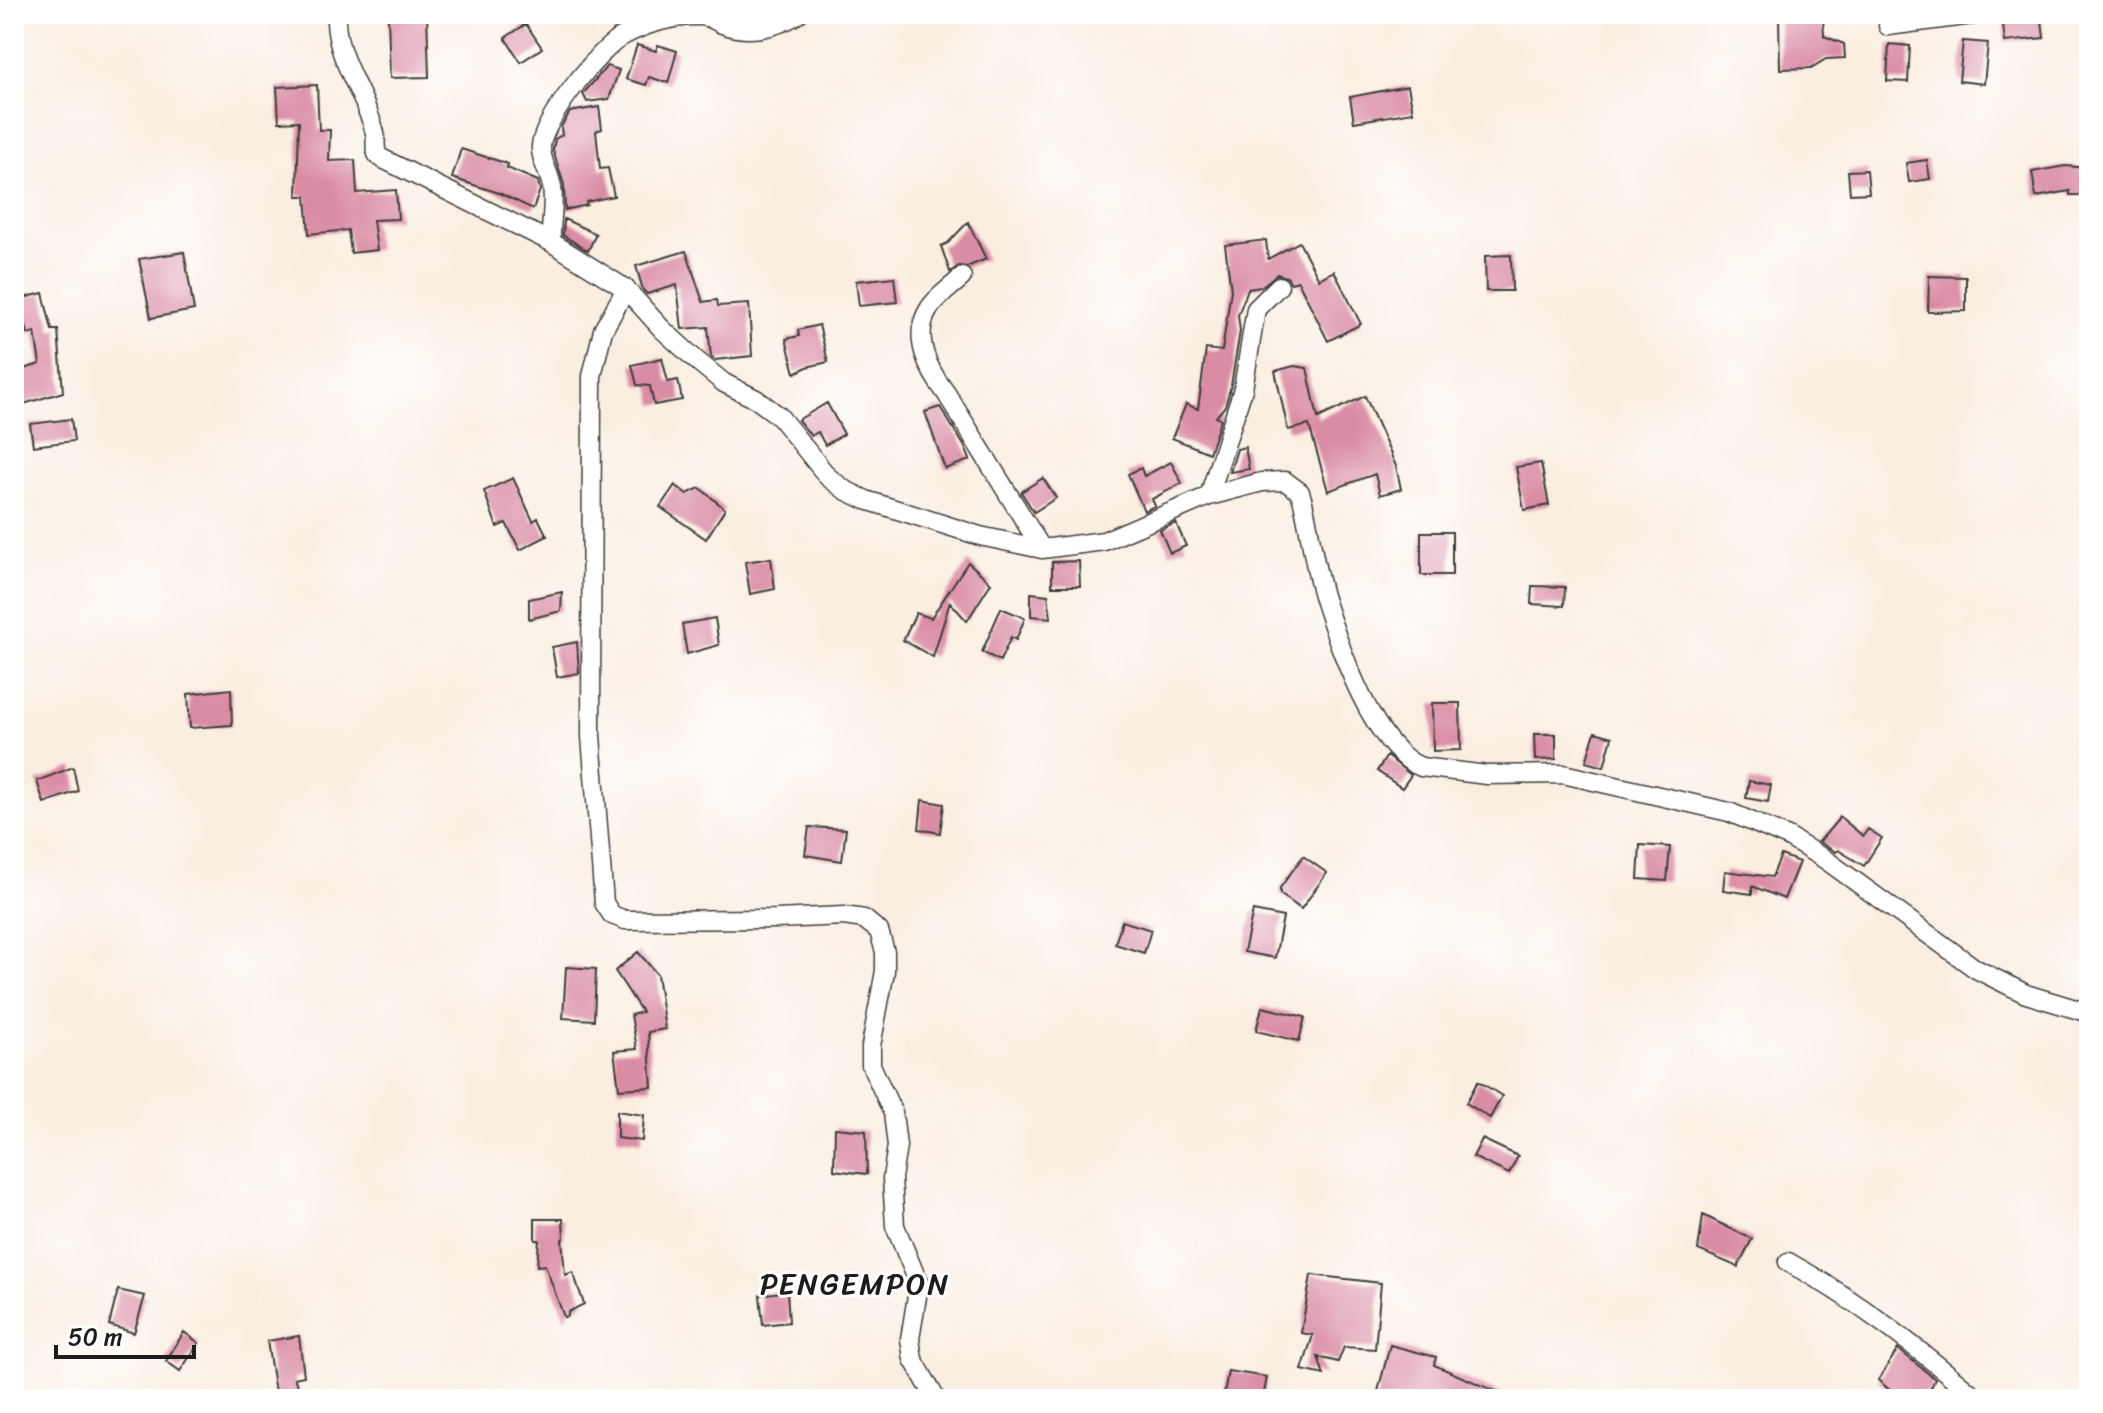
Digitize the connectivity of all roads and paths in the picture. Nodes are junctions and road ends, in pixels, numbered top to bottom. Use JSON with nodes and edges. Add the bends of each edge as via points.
{"nodes":[{"id":1,"x":336,"y":14,"type":"edge"},
{"id":2,"x":798,"y":14,"type":"edge"},
{"id":3,"x":1980,"y":14,"type":"edge"},
{"id":4,"x":1888,"y":26,"type":"dead end"},
{"id":5,"x":551,"y":242,"type":"junction"},
{"id":6,"x":962,"y":277,"type":"dead end"},
{"id":7,"x":1279,"y":286,"type":"dead end"},
{"id":8,"x":626,"y":289,"type":"junction"},
{"id":9,"x":1209,"y":496,"type":"junction"},
{"id":10,"x":1042,"y":549,"type":"junction"},
{"id":11,"x":2089,"y":1013,"type":"edge"},
{"id":12,"x":1788,"y":1262,"type":"dead end"},
{"id":13,"x":936,"y":1399,"type":"edge"},
{"id":14,"x":1978,"y":1399,"type":"edge"}],
"edges":[{"from":1,"to":5,"type":"street","via":[[337,42],[376,135],[379,157]]},
{"from":2,"to":5,"type":"street","via":[[747,30],[707,16],[676,19],[622,37],[597,58],[544,131],[541,149],[552,187]]},
{"from":3,"to":4,"type":"street"},
{"from":5,"to":8,"type":"street"},
{"from":6,"to":10,"type":"street","via":[[929,308],[922,327],[925,355],[931,373]]},
{"from":7,"to":9,"type":"street","via":[[1256,309],[1243,389]]},
{"from":8,"to":10,"type":"street","via":[[696,360],[779,416],[828,477],[845,490],[914,517]]},
{"from":8,"to":13,"type":"street","via":[[603,330],[592,376],[591,736],[604,903],[612,915],[625,920],[844,916],[864,919],[879,931],[885,971],[871,1065],[893,1113],[895,1226],[919,1284],[910,1339],[913,1359]]},
{"from":9,"to":10,"type":"street","via":[[1104,541]]},
{"from":9,"to":11,"type":"street","via":[[1262,482],[1285,481],[1300,492],[1325,604],[1355,681],[1385,736],[1413,764],[1487,775],[1563,774],[1729,812],[1826,860],[1976,969],[2026,994]]},
{"from":12,"to":14,"type":"street","via":[[1831,1286]]}]}
